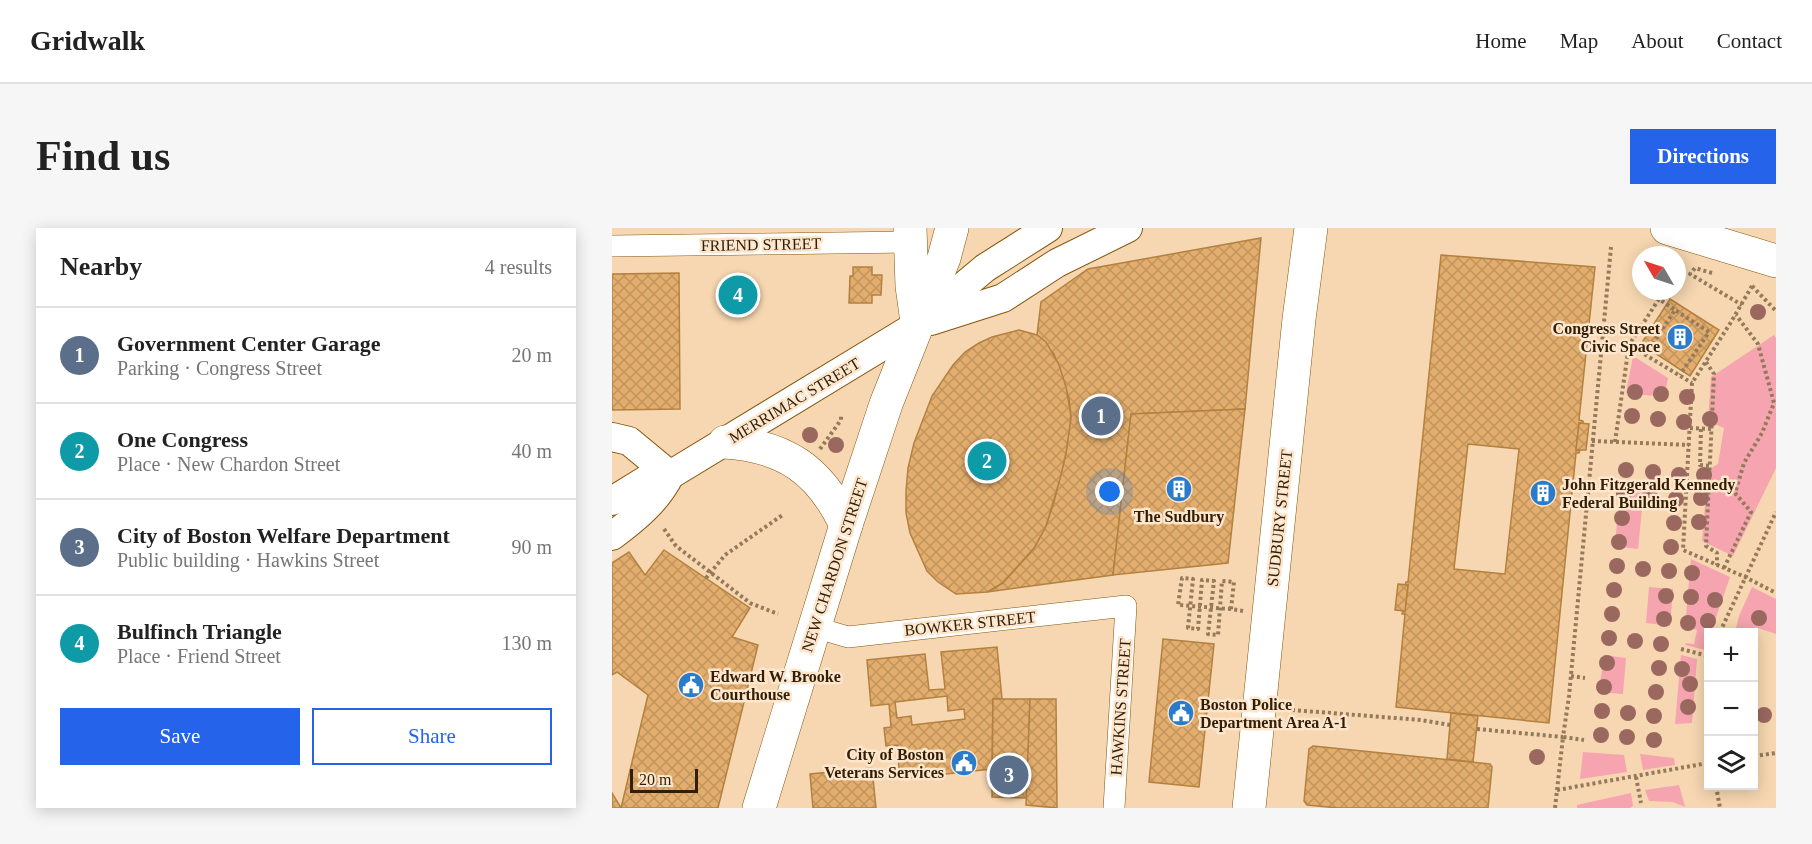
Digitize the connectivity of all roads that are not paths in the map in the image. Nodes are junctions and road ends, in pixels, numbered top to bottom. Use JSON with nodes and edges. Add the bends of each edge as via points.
{"nodes":[{"id":1,"x":952,"y":228,"type":"edge"},
{"id":2,"x":1048,"y":228,"type":"edge"},
{"id":3,"x":1128,"y":228,"type":"edge"},
{"id":4,"x":1311,"y":228,"type":"edge"},
{"id":5,"x":1667,"y":228,"type":"edge"},
{"id":6,"x":910,"y":235,"type":"edge"},
{"id":7,"x":612,"y":246,"type":"edge"},
{"id":8,"x":1776,"y":261,"type":"edge"},
{"id":9,"x":917,"y":325,"type":"junction"},
{"id":10,"x":612,"y":437,"type":"edge"},
{"id":11,"x":724,"y":442,"type":"junction"},
{"id":12,"x":670,"y":475,"type":"junction"},
{"id":13,"x":612,"y":501,"type":"edge"},
{"id":14,"x":846,"y":525,"type":"junction"},
{"id":15,"x":612,"y":536,"type":"edge"},
{"id":16,"x":1126,"y":606,"type":"joint"},
{"id":17,"x":814,"y":627,"type":"junction"},
{"id":18,"x":759,"y":808,"type":"edge"},
{"id":19,"x":1114,"y":808,"type":"edge"},
{"id":20,"x":1249,"y":808,"type":"edge"}],
"edges":[{"from":1,"to":9,"type":"main road","name":"NEW CHARDON STREET"},
{"from":2,"to":9,"type":"main road","via":[[985,268]]},
{"from":3,"to":9,"type":"main road","via":[[1057,263],[1003,298]]},
{"from":4,"to":20,"type":"main road","name":"SUDBURY STREET"},
{"from":5,"to":8,"type":"main road"},
{"from":6,"to":7,"type":"street","name":"FRIEND STREET"},
{"from":6,"to":9,"type":"main road","name":"NEW CHARDON STREET"},
{"from":9,"to":11,"type":"main road","name":"MERRIMAC STREET"},
{"from":9,"to":14,"type":"main road","name":"NEW CHARDON STREET"},
{"from":10,"to":12,"type":"main road","via":[[629,441]]},
{"from":11,"to":12,"type":"main road","name":"MERRIMAC STREET"},
{"from":11,"to":14,"type":"main road","via":[[760,446],[794,460],[828,492]]},
{"from":12,"to":13,"type":"main road","name":"MERRIMAC STREET","via":[[646,480]]},
{"from":12,"to":15,"type":"main road","name":"MERRIMAC STREET","via":[[656,498]]},
{"from":14,"to":17,"type":"main road","name":"NEW CHARDON STREET"},
{"from":16,"to":17,"type":"street","name":"BOWKER STREET","via":[[848,637]]},
{"from":16,"to":19,"type":"street","name":"HAWKINS STREET"},
{"from":17,"to":18,"type":"main road","name":"NEW CHARDON STREET"}]}
